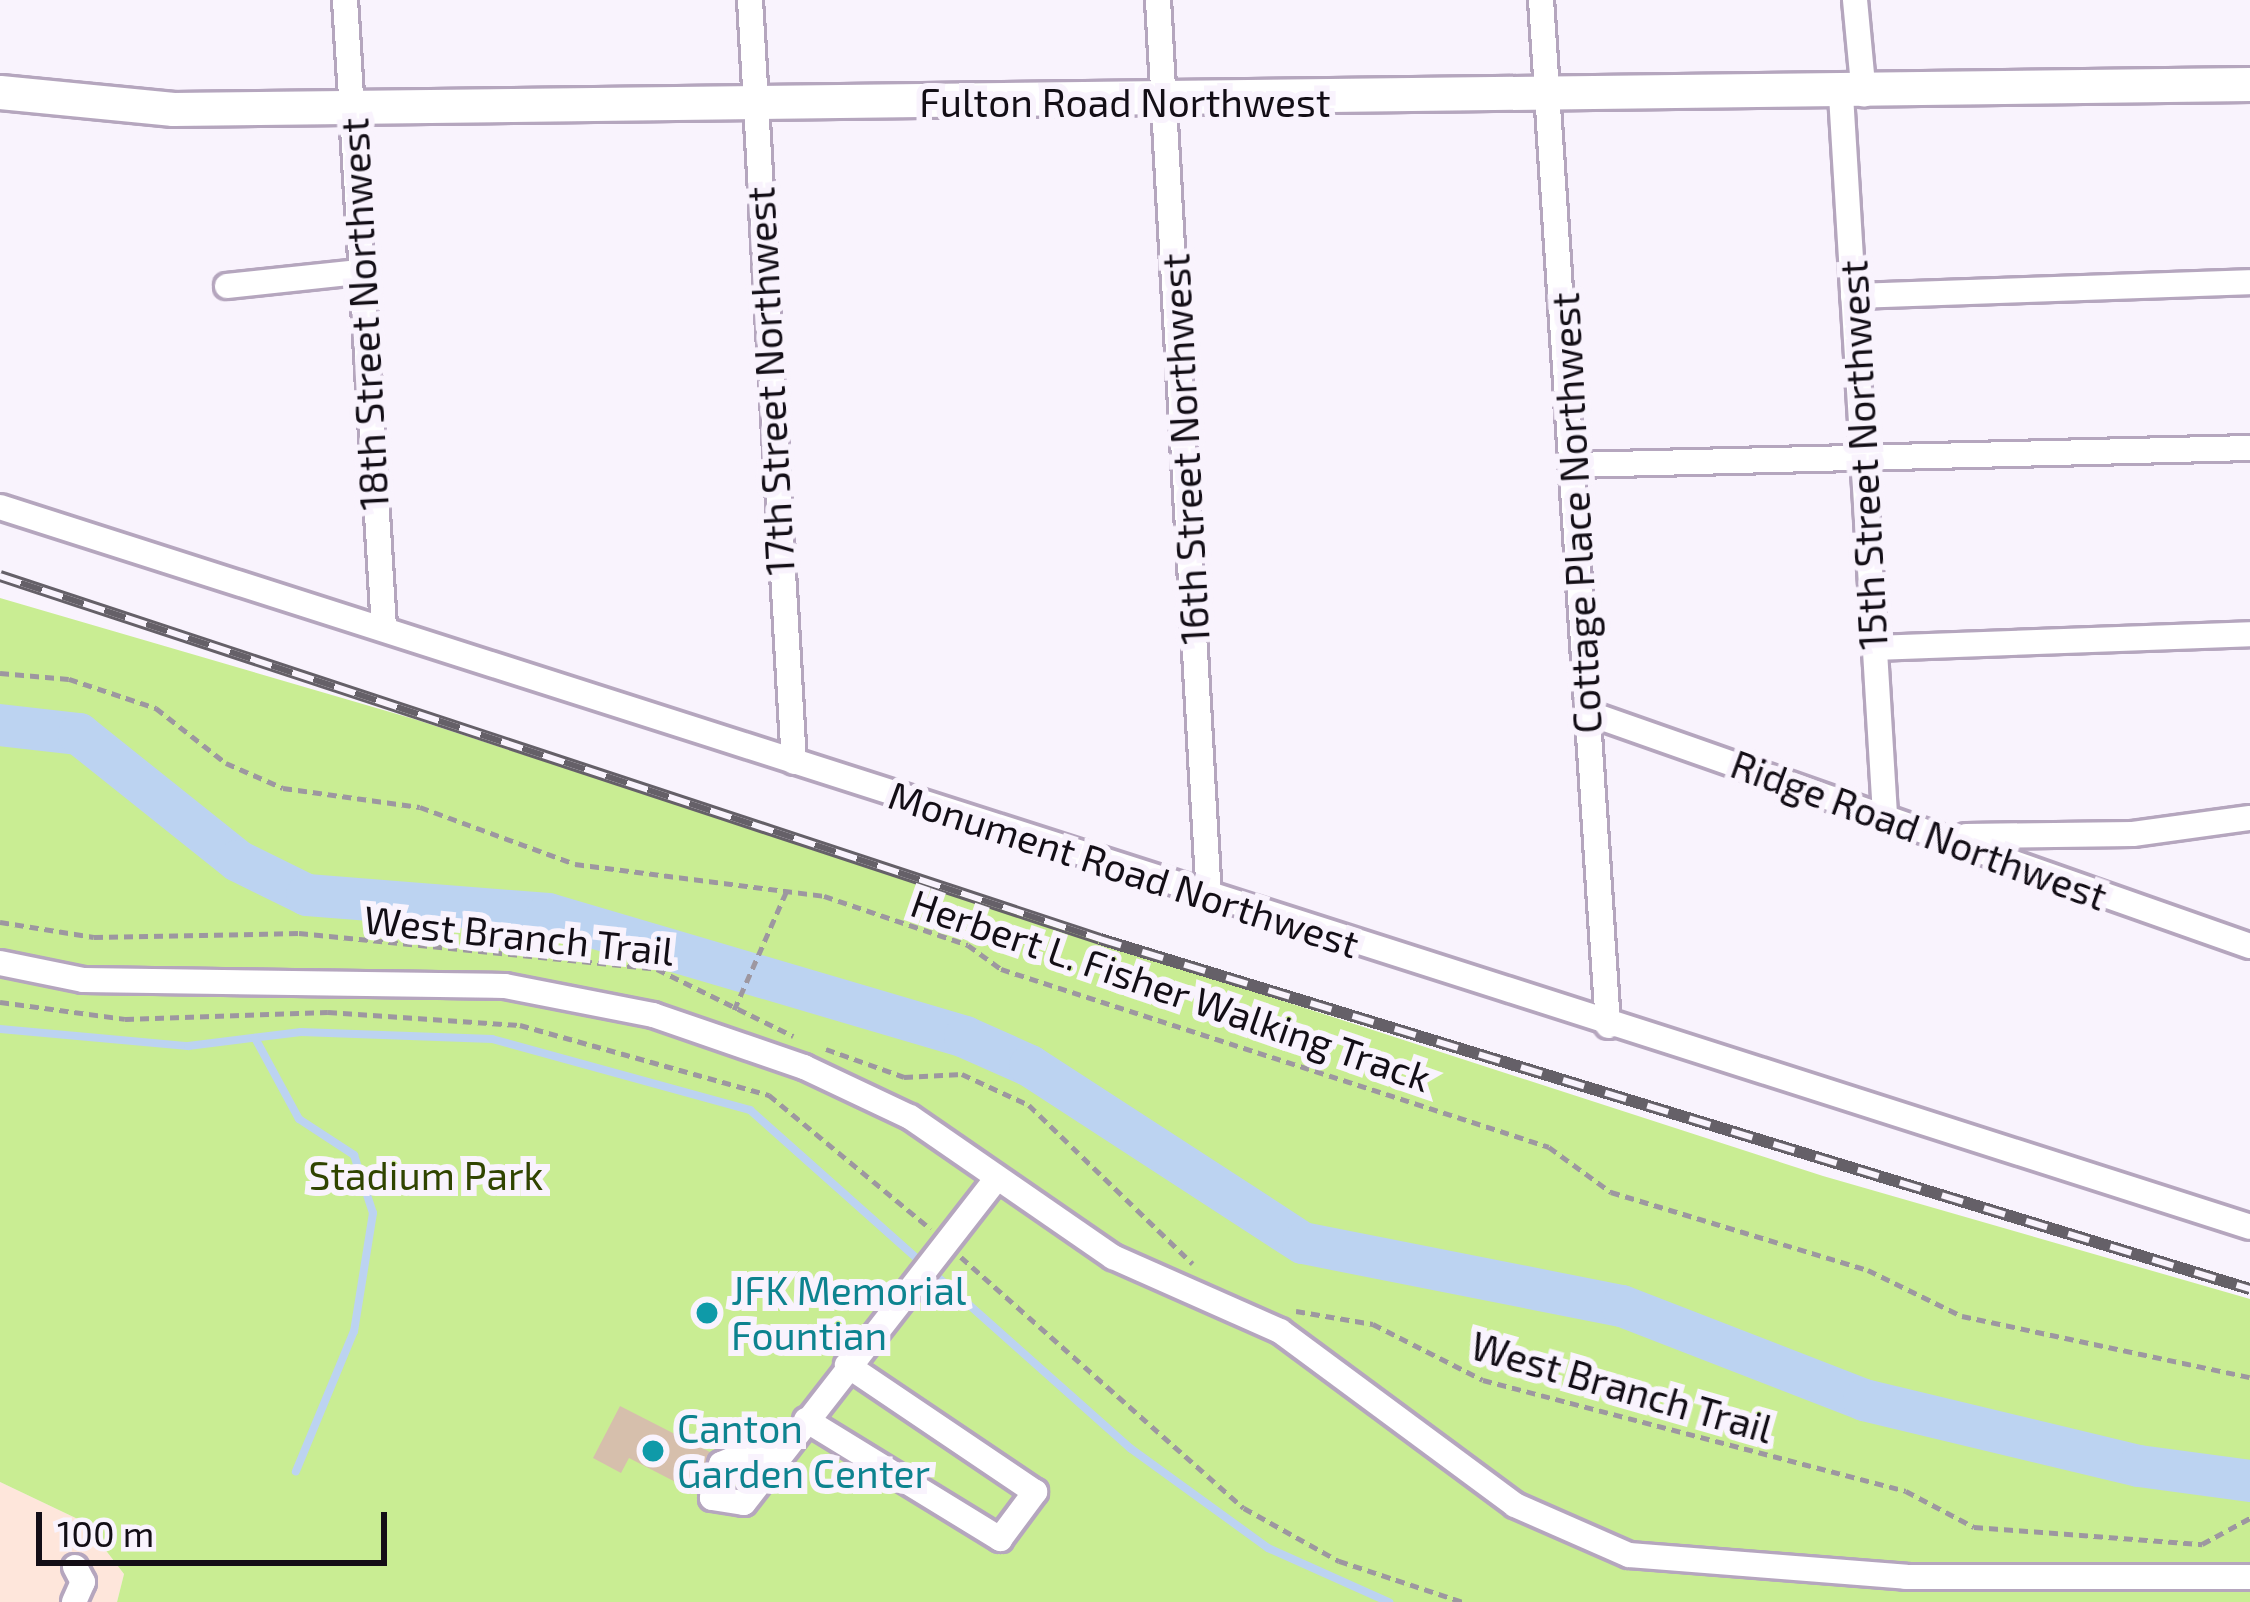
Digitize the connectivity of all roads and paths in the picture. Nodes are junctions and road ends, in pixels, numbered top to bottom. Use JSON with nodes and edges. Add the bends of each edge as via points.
{"nodes":[{"id":1,"x":345,"y":0,"type":"edge"},
{"id":2,"x":750,"y":0,"type":"edge"},
{"id":3,"x":1158,"y":0,"type":"edge"},
{"id":4,"x":1541,"y":0,"type":"edge"},
{"id":5,"x":1855,"y":0,"type":"edge"},
{"id":6,"x":2250,"y":84,"type":"edge"},
{"id":7,"x":0,"y":92,"type":"edge"},
{"id":8,"x":1852,"y":95,"type":"junction"},
{"id":9,"x":1550,"y":98,"type":"junction"},
{"id":10,"x":1165,"y":103,"type":"junction"},
{"id":11,"x":755,"y":104,"type":"junction"},
{"id":12,"x":352,"y":107,"type":"junction"},
{"id":13,"x":359,"y":272,"type":"junction"},
{"id":14,"x":2250,"y":282,"type":"edge"},
{"id":15,"x":226,"y":286,"type":"dead end"},
{"id":16,"x":1853,"y":296,"type":"junction"},
{"id":17,"x":2250,"y":448,"type":"edge"},
{"id":18,"x":1863,"y":463,"type":"junction"},
{"id":19,"x":1574,"y":465,"type":"junction"},
{"id":20,"x":0,"y":507,"type":"edge"},
{"id":21,"x":384,"y":627,"type":"junction"},
{"id":22,"x":2250,"y":634,"type":"edge"},
{"id":23,"x":1874,"y":648,"type":"junction"},
{"id":24,"x":0,"y":673,"type":"edge"},
{"id":25,"x":1588,"y":713,"type":"junction"},
{"id":26,"x":794,"y":762,"type":"junction"},
{"id":27,"x":1885,"y":815,"type":"junction"},
{"id":28,"x":2250,"y":818,"type":"edge"},
{"id":29,"x":1943,"y":835,"type":"junction"},
{"id":30,"x":786,"y":892,"type":"junction"},
{"id":31,"x":1209,"y":897,"type":"junction"},
{"id":32,"x":0,"y":922,"type":"edge"},
{"id":33,"x":2250,"y":946,"type":"edge"},
{"id":34,"x":0,"y":963,"type":"edge"},
{"id":35,"x":0,"y":1002,"type":"edge"},
{"id":36,"x":734,"y":1010,"type":"junction"},
{"id":37,"x":1608,"y":1026,"type":"junction"},
{"id":38,"x":997,"y":1178,"type":"junction"},
{"id":39,"x":2250,"y":1227,"type":"edge"},
{"id":40,"x":941,"y":1245,"type":"junction"},
{"id":41,"x":1203,"y":1270,"type":"dead end"},
{"id":42,"x":1286,"y":1307,"type":"dead end"},
{"id":43,"x":847,"y":1365,"type":"junction"},
{"id":44,"x":2250,"y":1377,"type":"edge"},
{"id":45,"x":2250,"y":1518,"type":"edge"},
{"id":46,"x":75,"y":1568,"type":"dead end"},
{"id":47,"x":2250,"y":1577,"type":"edge"},
{"id":48,"x":2141,"y":1580,"type":"junction"},
{"id":49,"x":74,"y":1602,"type":"edge"},
{"id":50,"x":1463,"y":1602,"type":"edge"},
{"id":51,"x":2123,"y":1602,"type":"edge"}],
"edges":[{"from":1,"to":12,"type":"street","name":"18th Street Northwest"},
{"from":2,"to":11,"type":"street","name":"17th Street Northwest"},
{"from":3,"to":10,"type":"street","name":"16th Street Northwest"},
{"from":4,"to":9,"type":"street","name":"Cottage Place Northwest"},
{"from":5,"to":8,"type":"street","name":"15th Street Northwest"},
{"from":6,"to":8,"type":"main road","name":"Fulton Road Northwest"},
{"from":7,"to":12,"type":"main road","name":"Fulton Road Northwest","via":[[120,108]]},
{"from":8,"to":9,"type":"main road","name":"Fulton Road Northwest"},
{"from":8,"to":16,"type":"street","name":"15th Street Northwest"},
{"from":9,"to":10,"type":"main road","name":"Fulton Road Northwest"},
{"from":9,"to":19,"type":"street","name":"Cottage Place Northwest"},
{"from":10,"to":11,"type":"main road","name":"Fulton Road Northwest"},
{"from":10,"to":31,"type":"street","name":"16th Street Northwest"},
{"from":11,"to":12,"type":"main road","name":"Fulton Road Northwest"},
{"from":11,"to":26,"type":"street","name":"17th Street Northwest"},
{"from":12,"to":13,"type":"street","name":"18th Street Northwest"},
{"from":13,"to":15,"type":"street"},
{"from":13,"to":21,"type":"street","name":"18th Street Northwest"},
{"from":14,"to":16,"type":"street"},
{"from":16,"to":18,"type":"street","name":"15th Street Northwest"},
{"from":17,"to":18,"type":"street"},
{"from":18,"to":19,"type":"street"},
{"from":18,"to":23,"type":"street","name":"15th Street Northwest"},
{"from":19,"to":25,"type":"street","name":"Cottage Place Northwest"},
{"from":20,"to":21,"type":"street","name":"Monument Road Northwest"},
{"from":21,"to":26,"type":"street","name":"Monument Road Northwest"},
{"from":22,"to":23,"type":"street"},
{"from":23,"to":27,"type":"street","name":"15th Street Northwest"},
{"from":24,"to":30,"type":"path","name":"Herbert L. Fisher Walking Track","via":[[69,679],[157,708],[226,763],[283,788],[420,807],[575,864]]},
{"from":25,"to":27,"type":"street","name":"Ridge Road Northwest"},
{"from":25,"to":37,"type":"street","name":"Cottage Place Northwest"},
{"from":26,"to":31,"type":"street","name":"Monument Road Northwest"},
{"from":27,"to":29,"type":"street","name":"Ridge Road Northwest"},
{"from":28,"to":29,"type":"street","via":[[2133,834]]},
{"from":29,"to":33,"type":"street","name":"Ridge Road Northwest"},
{"from":30,"to":36,"type":"path"},
{"from":30,"to":44,"type":"path","name":"Herbert L. Fisher Walking Track","via":[[1549,1147],[1611,1192],[1868,1270],[1962,1316]]},
{"from":31,"to":37,"type":"street","name":"Monument Road Northwest"},
{"from":32,"to":36,"type":"path","name":"West Branch Trail","via":[[117,938],[299,933],[657,970]]},
{"from":34,"to":38,"type":"street","via":[[141,982],[456,981],[601,1003],[873,1096]]},
{"from":35,"to":40,"type":"path","via":[[125,1018],[328,1012],[520,1025],[769,1095]]},
{"from":36,"to":41,"type":"path","name":"West Branch Trail","via":[[904,1077],[962,1074],[1029,1105],[1166,1249]]},
{"from":37,"to":39,"type":"street","name":"Monument Road Northwest"},
{"from":38,"to":40,"type":"street"},
{"from":38,"to":48,"type":"street","via":[[1114,1257],[1280,1330],[1515,1505],[1585,1543],[1765,1571]]},
{"from":40,"to":43,"type":"street"},
{"from":40,"to":50,"type":"path","via":[[1244,1508],[1340,1561]]},
{"from":42,"to":45,"type":"path","name":"West Branch Trail","via":[[1373,1324],[1483,1380],[1906,1490],[1974,1527],[2202,1544]]},
{"from":43,"to":43,"type":"street","via":[[1035,1492],[1000,1539],[802,1426]]},
{"from":46,"to":49,"type":"street","via":[[83,1582]]},
{"from":47,"to":48,"type":"street"},
{"from":48,"to":51,"type":"street"}]}
